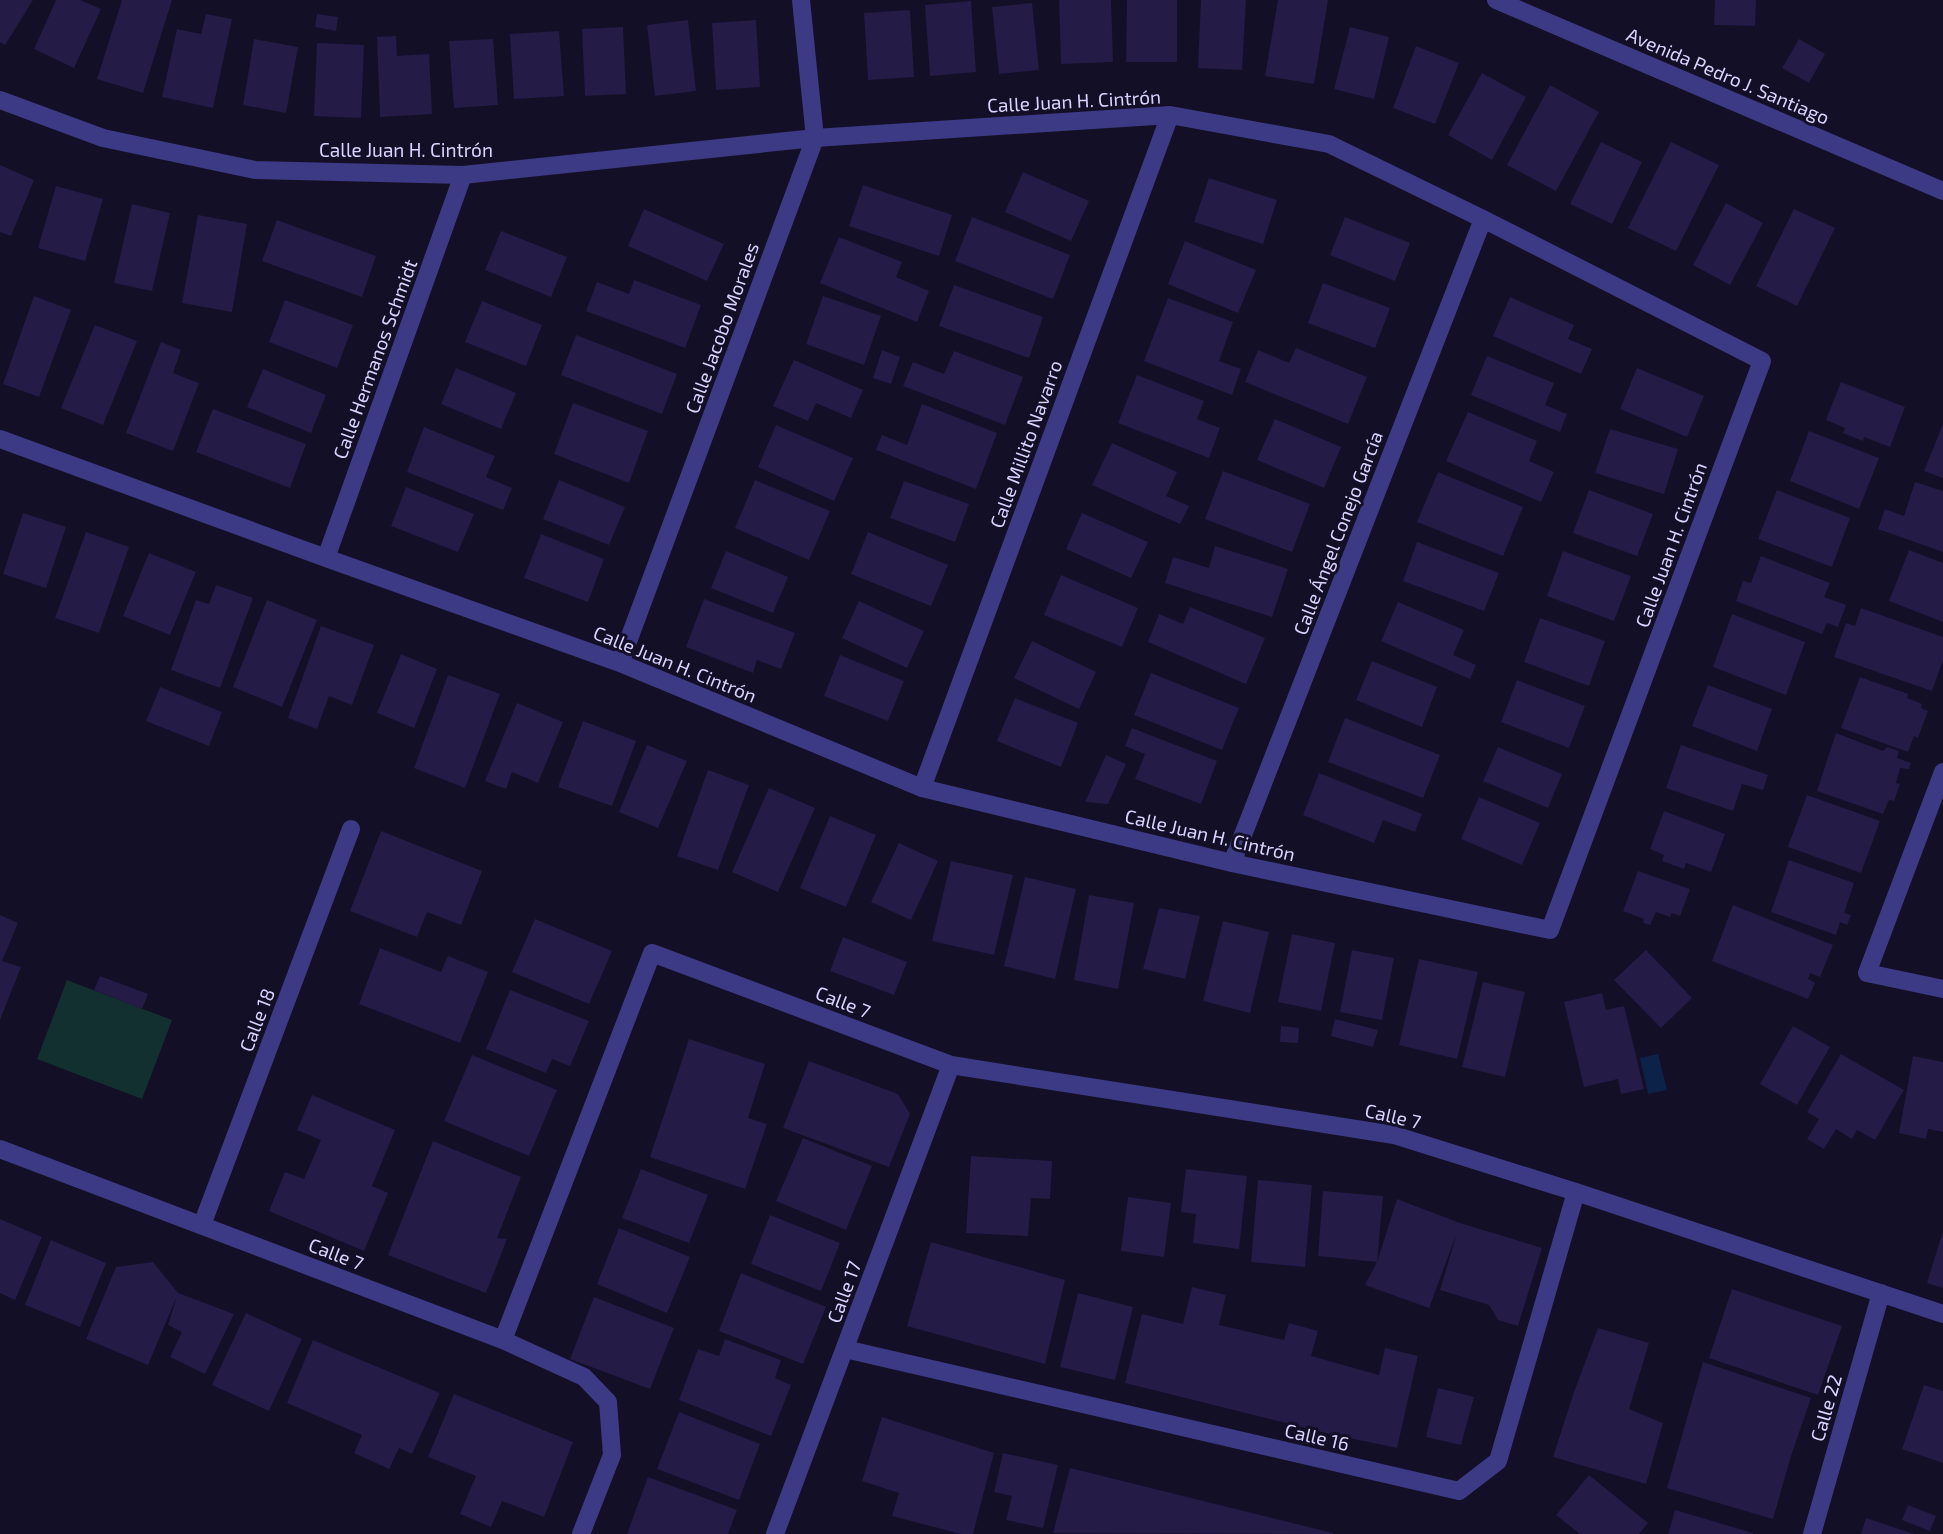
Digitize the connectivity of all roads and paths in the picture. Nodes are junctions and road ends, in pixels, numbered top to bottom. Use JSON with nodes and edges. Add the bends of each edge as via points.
{"nodes":[{"id":1,"x":801,"y":0,"type":"edge"},
{"id":2,"x":1496,"y":0,"type":"edge"},
{"id":3,"x":0,"y":100,"type":"edge"},
{"id":4,"x":1170,"y":115,"type":"junction"},
{"id":5,"x":815,"y":138,"type":"junction"},
{"id":6,"x":463,"y":175,"type":"junction"},
{"id":7,"x":1943,"y":191,"type":"edge"},
{"id":8,"x":1483,"y":219,"type":"junction"},
{"id":9,"x":0,"y":439,"type":"edge"},
{"id":10,"x":326,"y":558,"type":"junction"},
{"id":11,"x":620,"y":663,"type":"junction"},
{"id":12,"x":1943,"y":772,"type":"edge"},
{"id":13,"x":922,"y":788,"type":"junction"},
{"id":14,"x":351,"y":829,"type":"dead end"},
{"id":15,"x":1232,"y":863,"type":"junction"},
{"id":16,"x":1943,"y":989,"type":"edge"},
{"id":17,"x":951,"y":1065,"type":"junction"},
{"id":18,"x":0,"y":1149,"type":"edge"},
{"id":19,"x":1576,"y":1192,"type":"junction"},
{"id":20,"x":202,"y":1225,"type":"junction"},
{"id":21,"x":1881,"y":1293,"type":"junction"},
{"id":22,"x":1943,"y":1314,"type":"edge"},
{"id":23,"x":503,"y":1340,"type":"junction"},
{"id":24,"x":845,"y":1349,"type":"junction"},
{"id":25,"x":581,"y":1534,"type":"edge"},
{"id":26,"x":775,"y":1534,"type":"edge"},
{"id":27,"x":1812,"y":1534,"type":"edge"}],
"edges":[{"from":1,"to":5,"type":"street","name":"Calle Jacobo Morales"},
{"from":2,"to":7,"type":"street","name":"Avenida Pedro J. Santiago"},
{"from":3,"to":6,"type":"street","name":"Calle Juan H. Cintrón","via":[[103,138],[255,170]]},
{"from":4,"to":5,"type":"street","name":"Calle Juan H. Cintrón"},
{"from":4,"to":8,"type":"street","name":"Calle Juan H. Cintrón","via":[[1329,144]]},
{"from":4,"to":13,"type":"street","name":"Calle Millito Navarro"},
{"from":5,"to":6,"type":"street","name":"Calle Juan H. Cintrón"},
{"from":5,"to":11,"type":"street","name":"Calle Jacobo Morales"},
{"from":6,"to":10,"type":"street","name":"Calle Hermanos Schmidt"},
{"from":8,"to":15,"type":"street","name":"Calle Ángel Conejo García"},
{"from":8,"to":15,"type":"street","name":"Calle Juan H. Cintrón","via":[[1762,361],[1550,930]]},
{"from":9,"to":10,"type":"street","name":"Calle Juan H. Cintrón"},
{"from":10,"to":11,"type":"street","name":"Calle Juan H. Cintrón"},
{"from":11,"to":13,"type":"street","name":"Calle Juan H. Cintrón"},
{"from":12,"to":16,"type":"street","via":[[1867,973]]},
{"from":13,"to":15,"type":"street","name":"Calle Juan H. Cintrón"},
{"from":14,"to":20,"type":"street","name":"Calle 18"},
{"from":17,"to":19,"type":"street","name":"Calle 7","via":[[1394,1135]]},
{"from":17,"to":23,"type":"street","name":"Calle 7","via":[[652,953]]},
{"from":17,"to":24,"type":"street","name":"Calle 17"},
{"from":18,"to":20,"type":"street","name":"Calle 7"},
{"from":19,"to":21,"type":"street","name":"Calle 7"},
{"from":19,"to":24,"type":"street","name":"Calle 16","via":[[1498,1461],[1459,1491]]},
{"from":20,"to":23,"type":"street","name":"Calle 7"},
{"from":21,"to":22,"type":"street","name":"Calle 7"},
{"from":21,"to":27,"type":"street","name":"Calle 22"},
{"from":23,"to":25,"type":"street","via":[[584,1377],[608,1402],[612,1455]]},
{"from":24,"to":26,"type":"street","name":"Calle 17"}]}
